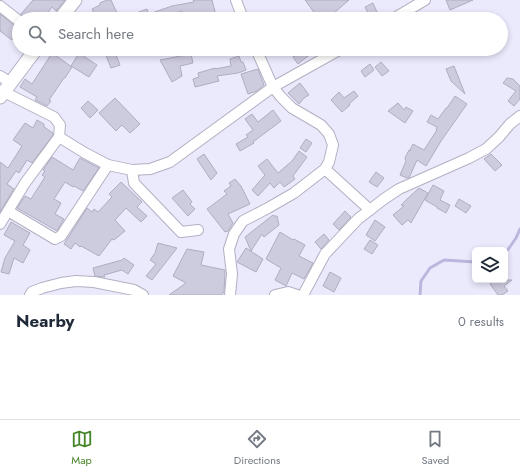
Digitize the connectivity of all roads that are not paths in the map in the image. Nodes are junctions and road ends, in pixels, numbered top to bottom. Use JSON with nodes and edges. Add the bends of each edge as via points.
{"nodes":[{"id":1,"x":75,"y":0,"type":"edge"},
{"id":2,"x":236,"y":0,"type":"edge"},
{"id":3,"x":425,"y":0,"type":"edge"},
{"id":4,"x":0,"y":6,"type":"edge"},
{"id":5,"x":66,"y":12,"type":"edge"},
{"id":6,"x":240,"y":12,"type":"edge"},
{"id":7,"x":405,"y":12,"type":"edge"},
{"id":8,"x":12,"y":15,"type":"edge"},
{"id":9,"x":30,"y":56,"type":"edge"},
{"id":10,"x":259,"y":56,"type":"edge"},
{"id":11,"x":328,"y":56,"type":"edge"},
{"id":12,"x":4,"y":87,"type":"edge"},
{"id":13,"x":273,"y":87,"type":"junction"},
{"id":14,"x":520,"y":116,"type":"edge"},
{"id":15,"x":59,"y":137,"type":"junction"},
{"id":16,"x":108,"y":165,"type":"junction"},
{"id":17,"x":325,"y":169,"type":"junction"},
{"id":18,"x":132,"y":170,"type":"junction"},
{"id":19,"x":370,"y":210,"type":"junction"},
{"id":20,"x":8,"y":211,"type":"junction"},
{"id":21,"x":0,"y":224,"type":"edge"},
{"id":22,"x":198,"y":230,"type":"dead end"},
{"id":23,"x":30,"y":295,"type":"edge"},
{"id":24,"x":143,"y":295,"type":"edge"},
{"id":25,"x":230,"y":295,"type":"edge"},
{"id":26,"x":275,"y":295,"type":"edge"},
{"id":27,"x":297,"y":295,"type":"edge"},
{"id":28,"x":303,"y":295,"type":"edge"}],
"edges":[{"from":1,"to":5,"type":"street"},
{"from":2,"to":6,"type":"street"},
{"from":3,"to":7,"type":"street"},
{"from":4,"to":8,"type":"street"},
{"from":9,"to":12,"type":"street"},
{"from":10,"to":13,"type":"street"},
{"from":11,"to":13,"type":"street"},
{"from":12,"to":15,"type":"street","via":[[54,116],[60,126]]},
{"from":13,"to":17,"type":"street","via":[[292,108],[321,125],[329,134],[333,145]]},
{"from":13,"to":18,"type":"street","via":[[170,162],[150,169]]},
{"from":14,"to":19,"type":"street","via":[[486,149],[399,189]]},
{"from":15,"to":16,"type":"street"},
{"from":15,"to":20,"type":"street"},
{"from":16,"to":18,"type":"street"},
{"from":16,"to":20,"type":"street","via":[[61,236],[55,240]]},
{"from":17,"to":19,"type":"street"},
{"from":17,"to":25,"type":"street","via":[[294,193],[243,221],[234,234],[229,249],[232,274]]},
{"from":18,"to":22,"type":"street","via":[[134,184],[181,232]]},
{"from":19,"to":28,"type":"street","via":[[325,254]]},
{"from":20,"to":21,"type":"street"},
{"from":23,"to":24,"type":"street","via":[[42,288],[76,281],[134,290]]},
{"from":26,"to":27,"type":"street","via":[[288,292]]}]}
